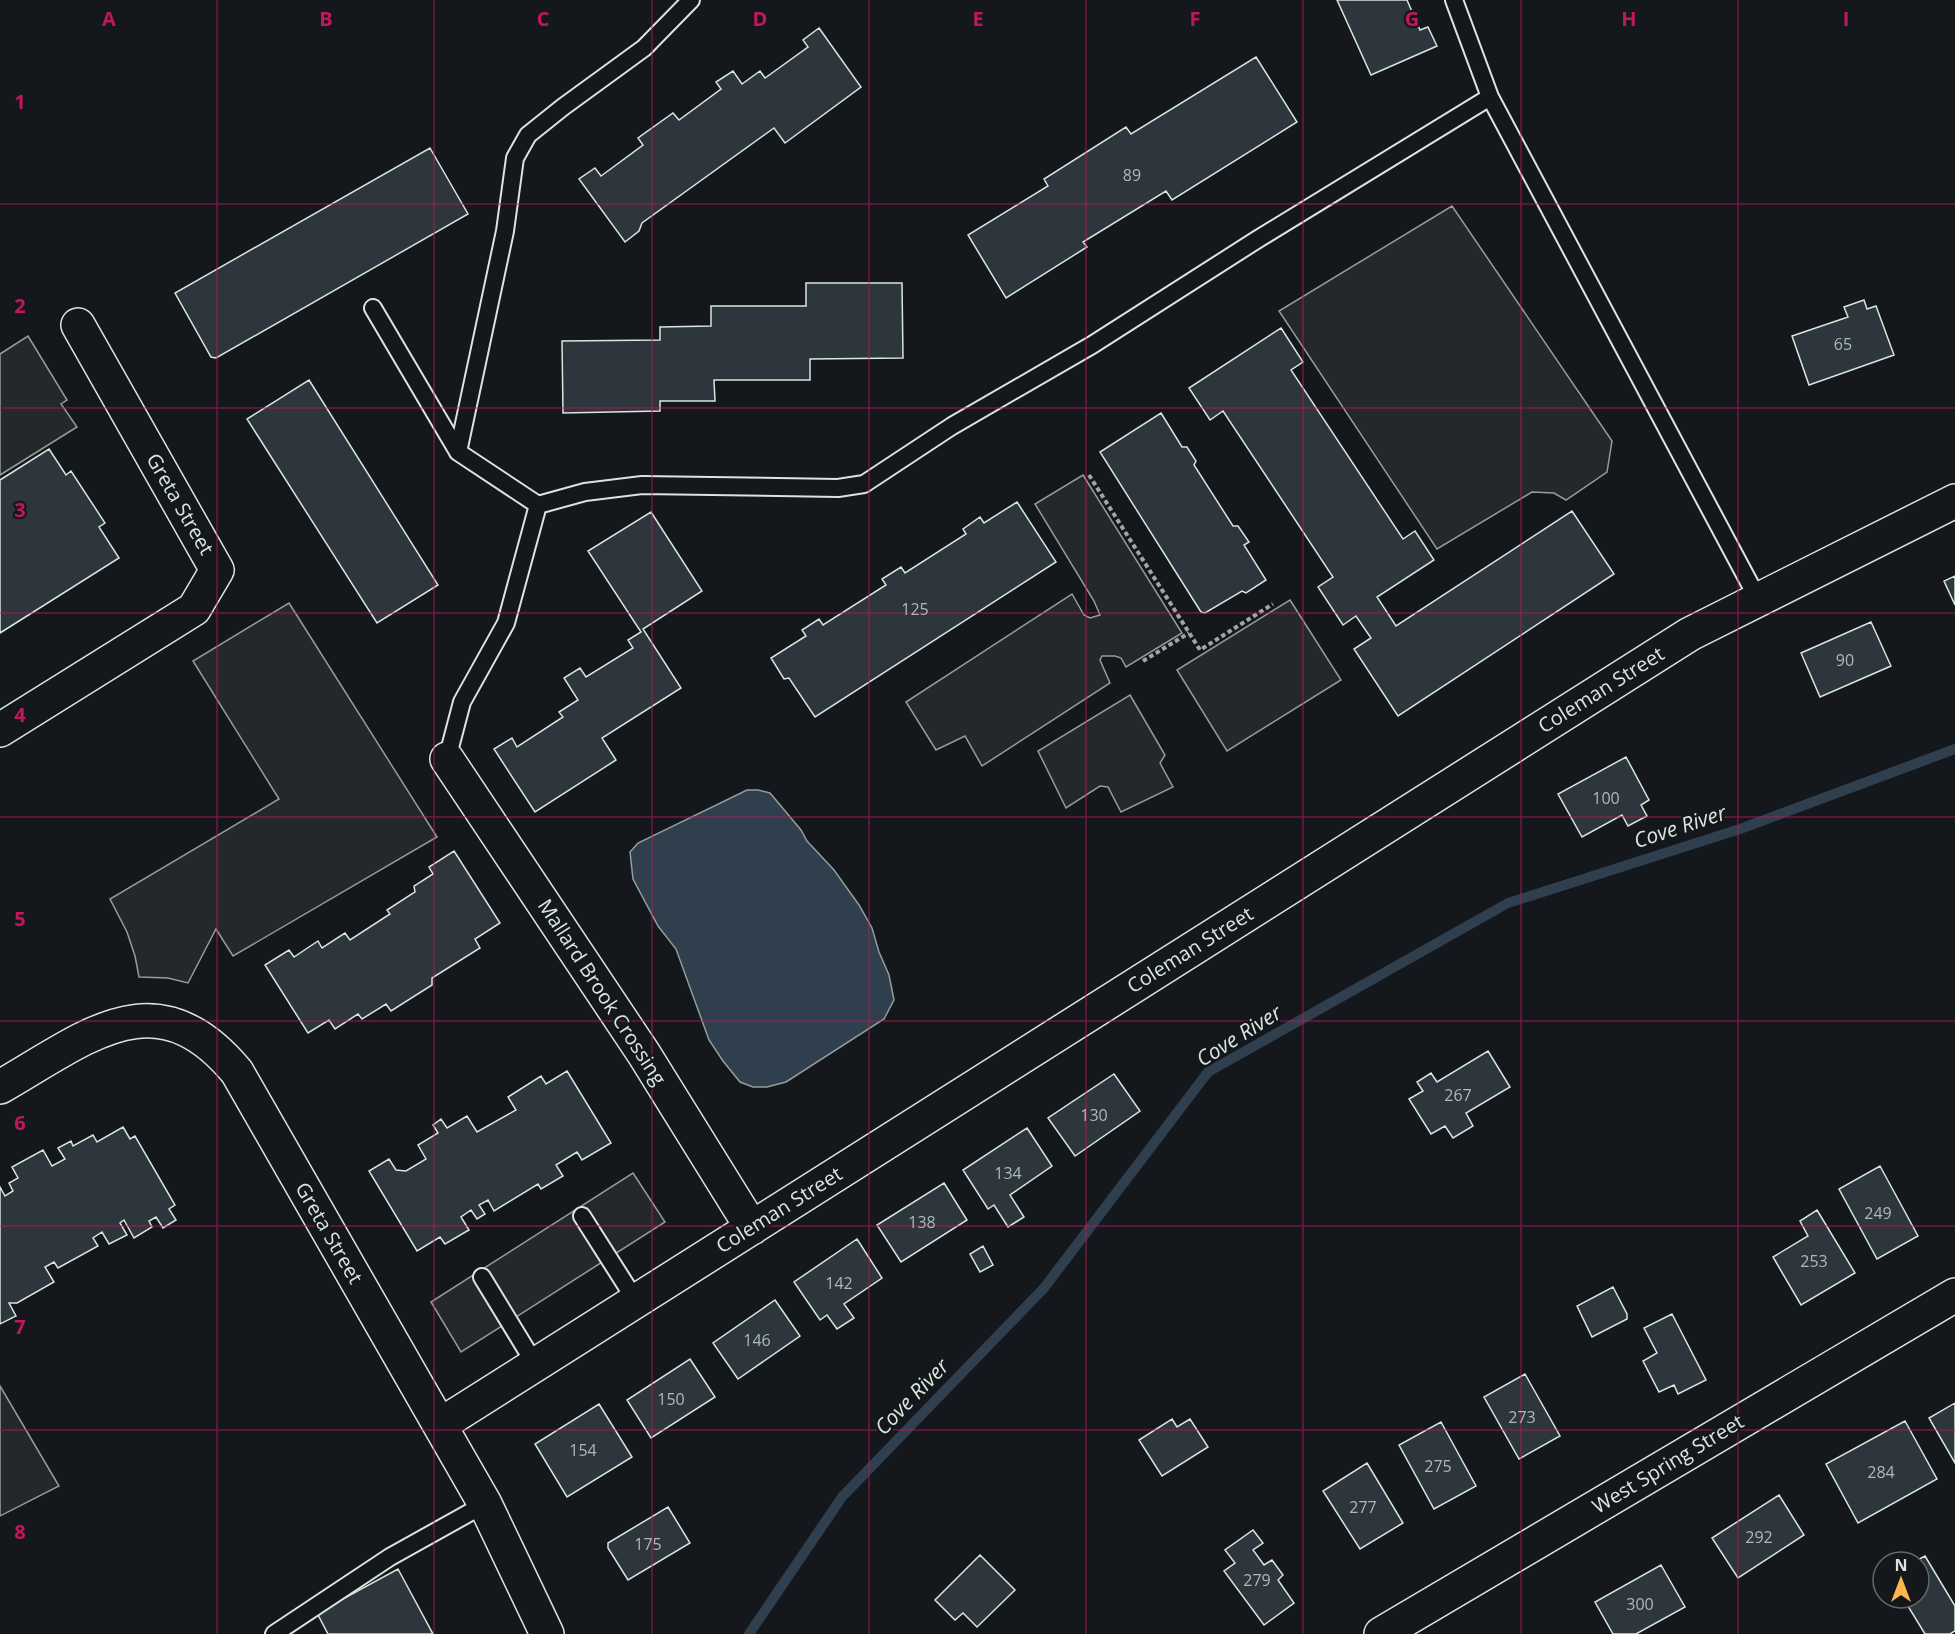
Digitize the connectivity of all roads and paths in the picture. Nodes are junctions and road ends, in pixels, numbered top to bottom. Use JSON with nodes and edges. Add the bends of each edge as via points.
{"nodes":[{"id":1,"x":691,"y":0,"type":"edge"},
{"id":2,"x":1454,"y":0,"type":"edge"},
{"id":3,"x":1490,"y":96,"type":"junction"},
{"id":4,"x":373,"y":308,"type":"dead end"},
{"id":5,"x":78,"y":325,"type":"dead end"},
{"id":6,"x":458,"y":452,"type":"junction"},
{"id":7,"x":1089,"y":475,"type":"dead end"},
{"id":8,"x":1955,"y":501,"type":"edge"},
{"id":9,"x":538,"y":505,"type":"junction"},
{"id":10,"x":1759,"y":601,"type":"junction"},
{"id":11,"x":1273,"y":604,"type":"dead end"},
{"id":12,"x":1189,"y":633,"type":"junction"},
{"id":13,"x":1143,"y":661,"type":"dead end"},
{"id":14,"x":0,"y":730,"type":"edge"},
{"id":15,"x":447,"y":759,"type":"joint"},
{"id":16,"x":0,"y":1087,"type":"edge"},
{"id":17,"x":582,"y":1216,"type":"dead end"},
{"id":18,"x":752,"y":1228,"type":"junction"},
{"id":19,"x":482,"y":1277,"type":"dead end"},
{"id":20,"x":1955,"y":1294,"type":"edge"},
{"id":21,"x":636,"y":1301,"type":"junction"},
{"id":22,"x":535,"y":1364,"type":"junction"},
{"id":23,"x":440,"y":1425,"type":"junction"},
{"id":24,"x":485,"y":1504,"type":"junction"},
{"id":25,"x":274,"y":1634,"type":"edge"},
{"id":26,"x":547,"y":1634,"type":"edge"},
{"id":27,"x":1381,"y":1634,"type":"edge"}],
"edges":[{"from":1,"to":6,"type":"lane","via":[[644,48],[528,135],[515,158],[505,231]]},
{"from":2,"to":3,"type":"lane"},
{"from":3,"to":9,"type":"lane","via":[[864,484],[838,488],[642,485],[585,492]]},
{"from":3,"to":10,"type":"lane"},
{"from":4,"to":6,"type":"lane"},
{"from":5,"to":14,"type":"street","name":"Greta Street","via":[[218,570],[194,609]]},
{"from":6,"to":9,"type":"lane"},
{"from":7,"to":12,"type":"path"},
{"from":8,"to":10,"type":"street","name":"Coleman Street"},
{"from":9,"to":15,"type":"lane","via":[[506,623],[462,702]]},
{"from":10,"to":18,"type":"street","name":"Coleman Street","via":[[1680,640]]},
{"from":11,"to":12,"type":"path","via":[[1200,650]]},
{"from":12,"to":13,"type":"path"},
{"from":15,"to":18,"type":"street","name":"Mallard Brook Crossing","via":[[644,1054]]},
{"from":16,"to":23,"type":"street","name":"Greta Street","via":[[104,1028],[130,1021],[158,1020],[184,1027],[206,1040],[237,1072]]},
{"from":17,"to":21,"type":"lane"},
{"from":18,"to":21,"type":"street","name":"Coleman Street"},
{"from":19,"to":22,"type":"lane"},
{"from":20,"to":27,"type":"street","name":"West Spring Street"},
{"from":21,"to":22,"type":"street","name":"Coleman Street"},
{"from":22,"to":23,"type":"street","name":"Coleman Street"},
{"from":23,"to":24,"type":"street","name":"Greta Street"},
{"from":24,"to":25,"type":"lane","via":[[390,1557]]},
{"from":24,"to":26,"type":"street","name":"Greta Street"}]}
